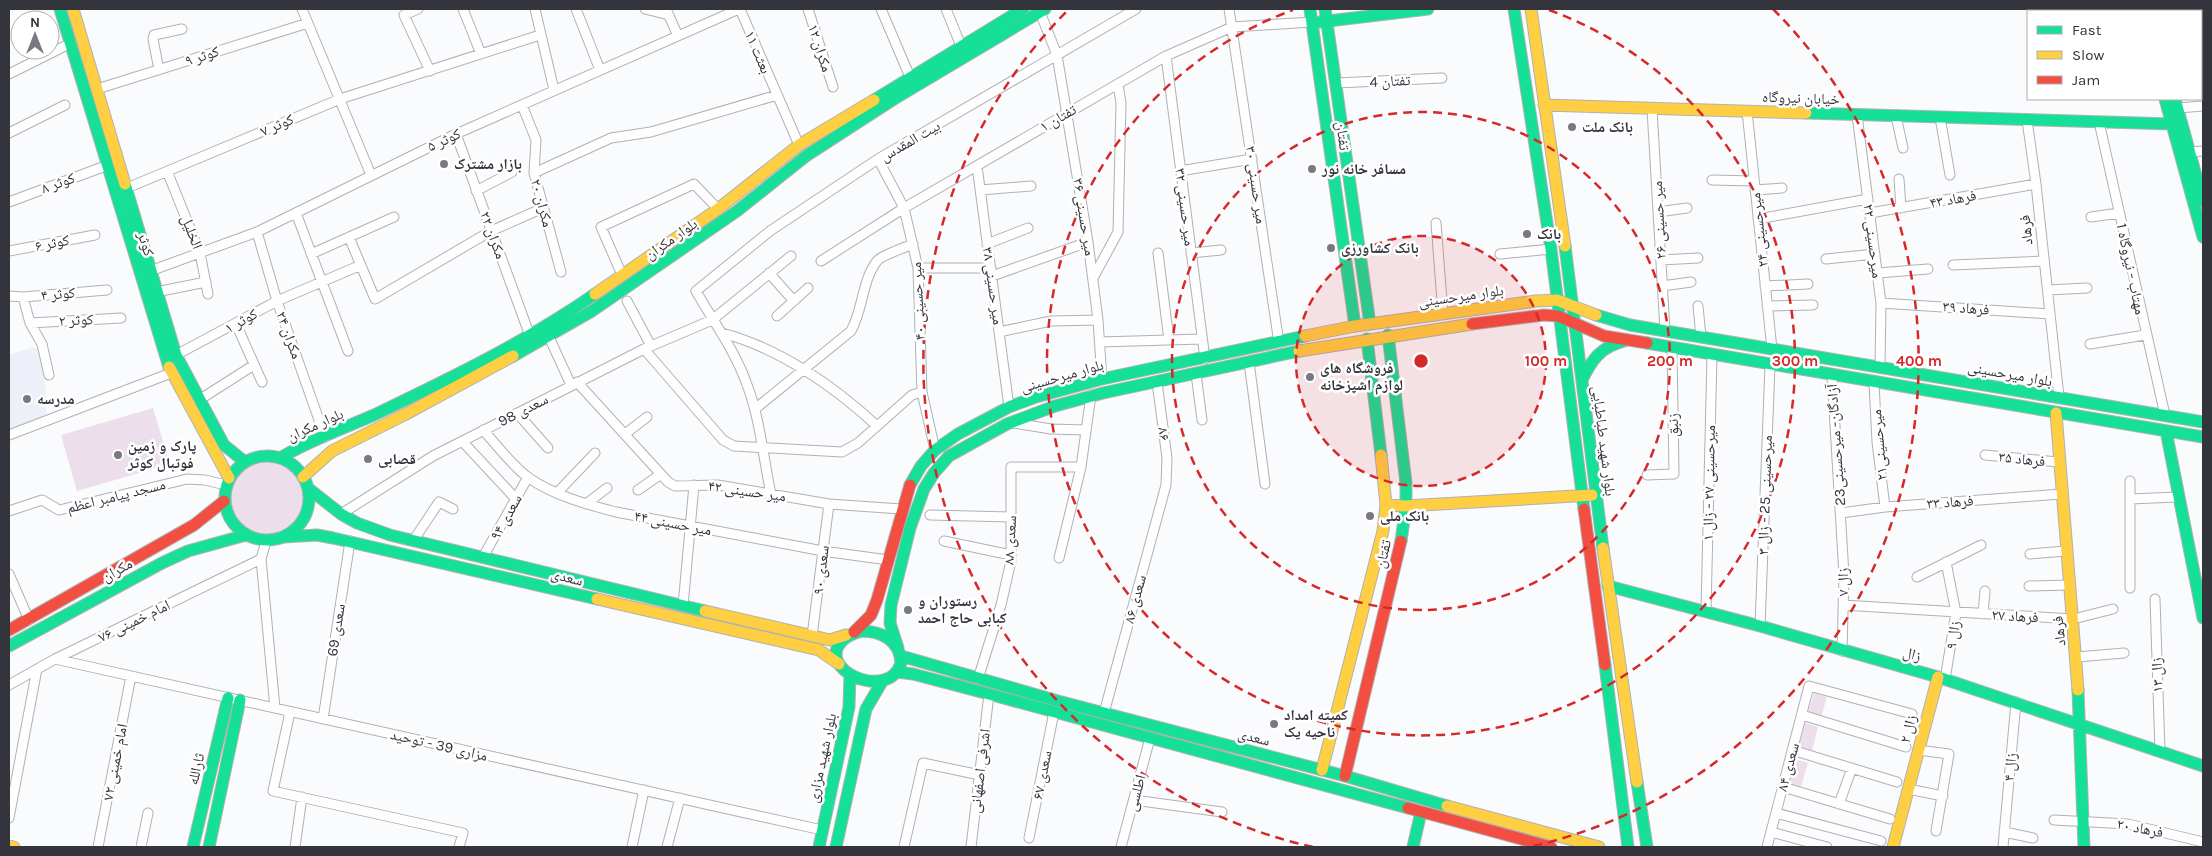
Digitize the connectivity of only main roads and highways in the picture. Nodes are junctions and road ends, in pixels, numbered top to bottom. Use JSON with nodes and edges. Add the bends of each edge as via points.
{"nodes":[{"id":1,"x":60,"y":9,"type":"edge"},
{"id":2,"x":73,"y":9,"type":"edge"},
{"id":3,"x":1023,"y":9,"type":"edge"},
{"id":4,"x":1310,"y":9,"type":"edge"},
{"id":5,"x":1325,"y":9,"type":"edge"},
{"id":6,"x":1428,"y":9,"type":"edge"},
{"id":7,"x":1514,"y":9,"type":"edge"},
{"id":8,"x":1532,"y":9,"type":"edge"},
{"id":9,"x":1043,"y":10,"type":"edge"},
{"id":10,"x":1404,"y":11,"type":"edge"},
{"id":11,"x":1327,"y":21,"type":"junction"},
{"id":12,"x":1312,"y":22,"type":"junction"},
{"id":13,"x":946,"y":55,"type":"junction"},
{"id":14,"x":952,"y":66,"type":"junction"},
{"id":15,"x":2165,"y":100,"type":"edge"},
{"id":16,"x":2176,"y":104,"type":"edge"},
{"id":17,"x":1544,"y":105,"type":"junction"},
{"id":18,"x":2172,"y":124,"type":"junction"},
{"id":19,"x":2202,"y":195,"type":"edge"},
{"id":20,"x":2203,"y":237,"type":"edge"},
{"id":21,"x":1557,"y":300,"type":"junction"},
{"id":22,"x":1572,"y":305,"type":"junction"},
{"id":23,"x":1466,"y":311,"type":"junction"},
{"id":24,"x":1558,"y":316,"type":"junction"},
{"id":25,"x":1606,"y":319,"type":"junction"},
{"id":26,"x":1370,"y":324,"type":"junction"},
{"id":27,"x":1575,"y":324,"type":"junction"},
{"id":28,"x":1469,"y":325,"type":"junction"},
{"id":29,"x":1355,"y":326,"type":"junction"},
{"id":30,"x":1388,"y":336,"type":"junction"},
{"id":31,"x":1604,"y":336,"type":"junction"},
{"id":32,"x":1367,"y":339,"type":"junction"},
{"id":33,"x":1626,"y":340,"type":"junction"},
{"id":34,"x":1582,"y":380,"type":"junction"},
{"id":35,"x":1975,"y":383,"type":"junction"},
{"id":36,"x":1972,"y":399,"type":"junction"},
{"id":37,"x":2056,"y":413,"type":"junction"},
{"id":38,"x":2203,"y":422,"type":"edge"},
{"id":39,"x":2166,"y":431,"type":"junction"},
{"id":40,"x":2203,"y":438,"type":"edge"},
{"id":41,"x":280,"y":458,"type":"junction"},
{"id":42,"x":245,"y":462,"type":"junction"},
{"id":43,"x":303,"y":476,"type":"junction"},
{"id":44,"x":227,"y":482,"type":"junction"},
{"id":45,"x":308,"y":488,"type":"junction"},
{"id":46,"x":1596,"y":495,"type":"junction"},
{"id":47,"x":1583,"y":496,"type":"junction"},
{"id":48,"x":224,"y":501,"type":"junction"},
{"id":49,"x":1386,"y":505,"type":"junction"},
{"id":50,"x":1406,"y":506,"type":"junction"},
{"id":51,"x":246,"y":535,"type":"junction"},
{"id":52,"x":284,"y":537,"type":"junction"},
{"id":53,"x":1608,"y":586,"type":"junction"},
{"id":54,"x":2200,"y":588,"type":"edge"},
{"id":55,"x":2203,"y":618,"type":"edge"},
{"id":56,"x":9,"y":630,"type":"edge"},
{"id":57,"x":850,"y":634,"type":"junction"},
{"id":58,"x":9,"y":646,"type":"edge"},
{"id":59,"x":899,"y":652,"type":"junction"},
{"id":60,"x":839,"y":664,"type":"junction"},
{"id":61,"x":897,"y":672,"type":"junction"},
{"id":62,"x":850,"y":675,"type":"junction"},
{"id":63,"x":1941,"y":678,"type":"junction"},
{"id":64,"x":883,"y":680,"type":"junction"},
{"id":65,"x":2078,"y":723,"type":"junction"},
{"id":66,"x":2203,"y":766,"type":"edge"},
{"id":67,"x":1322,"y":770,"type":"junction"},
{"id":68,"x":1345,"y":776,"type":"junction"},
{"id":69,"x":1421,"y":812,"type":"junction"},
{"id":70,"x":9,"y":846,"type":"edge"},
{"id":71,"x":14,"y":847,"type":"edge"},
{"id":72,"x":193,"y":847,"type":"edge"},
{"id":73,"x":209,"y":847,"type":"edge"},
{"id":74,"x":819,"y":847,"type":"edge"},
{"id":75,"x":836,"y":847,"type":"edge"},
{"id":76,"x":1412,"y":847,"type":"edge"},
{"id":77,"x":1551,"y":847,"type":"edge"},
{"id":78,"x":1599,"y":847,"type":"edge"},
{"id":79,"x":1628,"y":847,"type":"edge"},
{"id":80,"x":1646,"y":847,"type":"edge"},
{"id":81,"x":1893,"y":847,"type":"edge"},
{"id":82,"x":2084,"y":847,"type":"edge"}],
"edges":[{"from":1,"to":44,"type":"main road","name":"کوثر","via":[[171,373]]},
{"from":2,"to":42,"type":"main road","name":"کوثر","via":[[176,355],[224,446]]},
{"from":3,"to":13,"type":"main road","name":"بلوار مکران"},
{"from":4,"to":12,"type":"main road","name":"تفتان"},
{"from":5,"to":11,"type":"main road","name":"تفتان"},
{"from":6,"to":10,"type":"main road"},
{"from":7,"to":21,"type":"main road","name":"بلوار شهید طباطبایی"},
{"from":8,"to":17,"type":"main road","name":"بلوار شهید طباطبایی"},
{"from":9,"to":14,"type":"main road","name":"بلوار مکران"},
{"from":10,"to":11,"type":"main road"},
{"from":11,"to":12,"type":"main road"},
{"from":11,"to":26,"type":"main road","name":"تفتان"},
{"from":12,"to":29,"type":"main road","name":"تفتان"},
{"from":13,"to":14,"type":"main road"},
{"from":13,"to":41,"type":"main road","name":"بلوار مکران","via":[[798,145],[718,209],[530,336]]},
{"from":14,"to":43,"type":"main road","name":"بلوار مکران","via":[[806,156],[737,211],[592,311],[406,414],[332,451]]},
{"from":15,"to":18,"type":"main road"},
{"from":16,"to":19,"type":"main road"},
{"from":17,"to":18,"type":"main road","name":"خیابان نیروگاه"},
{"from":17,"to":22,"type":"main road","name":"بلوار شهید طباطبایی"},
{"from":18,"to":20,"type":"main road"},
{"from":21,"to":22,"type":"main road","name":"بلوار میرحسینی"},
{"from":21,"to":23,"type":"main road","name":"بلوار میرحسینی"},
{"from":21,"to":24,"type":"main road","name":"بلوار شهید طباطبایی"},
{"from":22,"to":25,"type":"main road","name":"بلوار میرحسینی"},
{"from":22,"to":27,"type":"main road","name":"بلوار شهید طباطبایی"},
{"from":23,"to":26,"type":"main road","name":"بلوار میرحسینی"},
{"from":23,"to":28,"type":"main road"},
{"from":24,"to":27,"type":"main road","name":"بلوار میرحسینی"},
{"from":24,"to":28,"type":"main road","name":"بلوار میرحسینی"},
{"from":24,"to":47,"type":"main road","name":"بلوار شهید طباطبایی"},
{"from":25,"to":31,"type":"main road","via":[[1600,325]]},
{"from":25,"to":35,"type":"main road","name":"بلوار میرحسینی"},
{"from":26,"to":29,"type":"main road","name":"بلوار میرحسینی"},
{"from":27,"to":31,"type":"main road","name":"بلوار میرحسینی"},
{"from":27,"to":34,"type":"main road","name":"بلوار شهید طباطبایی"},
{"from":28,"to":30,"type":"main road","name":"بلوار میرحسینی"},
{"from":29,"to":57,"type":"main road","name":"بلوار میرحسینی","via":[[1102,379],[1036,397],[958,434],[935,450],[907,490],[878,600],[872,615]]},
{"from":30,"to":32,"type":"main road","name":"بلوار میرحسینی"},
{"from":30,"to":50,"type":"main road","name":"تفتان"},
{"from":31,"to":33,"type":"main road","name":"بلوار میرحسینی"},
{"from":32,"to":49,"type":"main road","name":"تفتان"},
{"from":32,"to":59,"type":"main road","name":"بلوار میرحسینی","via":[[1091,395],[1009,422],[965,446],[944,461],[920,495],[891,605],[890,623]]},
{"from":33,"to":34,"type":"main road","via":[[1602,348],[1591,360]]},
{"from":33,"to":36,"type":"main road","name":"بلوار میرحسینی"},
{"from":34,"to":46,"type":"main road","name":"بلوار شهید طباطبایی"},
{"from":35,"to":36,"type":"main road"},
{"from":35,"to":38,"type":"main road","name":"بلوار میرحسینی"},
{"from":36,"to":37,"type":"main road","name":"بلوار میرحسینی"},
{"from":37,"to":39,"type":"main road","name":"بلوار میرحسینی"},
{"from":37,"to":65,"type":"main road","name":"فرهاد","via":[[2077,657]]},
{"from":39,"to":40,"type":"main road","name":"بلوار میرحسینی"},
{"from":39,"to":54,"type":"main road"},
{"from":41,"to":42,"type":"main road","via":[[256,457]]},
{"from":41,"to":43,"type":"main road","via":[[290,462]]},
{"from":42,"to":44,"type":"main road"},
{"from":43,"to":45,"type":"main road"},
{"from":44,"to":48,"type":"main road"},
{"from":45,"to":52,"type":"main road","via":[[307,512],[294,531]]},
{"from":45,"to":57,"type":"main road","name":"سعدی","via":[[357,523],[412,541],[830,640]]},
{"from":46,"to":47,"type":"main road"},
{"from":46,"to":53,"type":"main road","name":"بلوار شهید طباطبایی"},
{"from":47,"to":50,"type":"main road"},
{"from":47,"to":79,"type":"main road","name":"بلوار شهید طباطبایی"},
{"from":48,"to":51,"type":"main road","via":[[230,521]]},
{"from":48,"to":56,"type":"main road","name":"مکران","via":[[194,525]]},
{"from":49,"to":50,"type":"main road"},
{"from":49,"to":67,"type":"main road","name":"تفتان","via":[[1383,531]]},
{"from":50,"to":68,"type":"main road","name":"تفتان","via":[[1403,535]]},
{"from":51,"to":52,"type":"main road","via":[[266,541]]},
{"from":51,"to":58,"type":"main road","name":"مکران","via":[[188,551],[162,563]]},
{"from":52,"to":60,"type":"main road","name":"سعدی","via":[[317,535],[350,541],[819,650]]},
{"from":53,"to":63,"type":"main road","name":"زال"},
{"from":53,"to":80,"type":"main road","name":"بلوار شهید طباطبایی"},
{"from":54,"to":55,"type":"main road"},
{"from":57,"to":59,"type":"main road","via":[[874,631],[887,637]]},
{"from":57,"to":60,"type":"main road","via":[[835,648]]},
{"from":59,"to":61,"type":"main road","via":[[901,664]]},
{"from":59,"to":67,"type":"main road","name":"سعدی","via":[[978,679]]},
{"from":60,"to":62,"type":"main road"},
{"from":61,"to":64,"type":"main road"},
{"from":61,"to":69,"type":"main road","name":"سعدی"},
{"from":62,"to":64,"type":"main road","via":[[862,681]]},
{"from":62,"to":74,"type":"main road","name":"بلوار شهید مزاری","via":[[849,707]]},
{"from":63,"to":65,"type":"main road","name":"زال"},
{"from":63,"to":81,"type":"main road","name":"زال ۲"},
{"from":64,"to":75,"type":"main road","via":[[866,709]]},
{"from":65,"to":66,"type":"main road","name":"زال"},
{"from":65,"to":82,"type":"main road","name":"فرهاد"},
{"from":67,"to":68,"type":"main road","name":"سعدی"},
{"from":68,"to":78,"type":"main road","name":"سعدی"},
{"from":69,"to":76,"type":"main road"},
{"from":69,"to":77,"type":"main road","name":"سعدی"},
{"from":70,"to":71,"type":"main road"},
{"from":72,"to":73,"type":"main road","name":"ثارالله","via":[[234,699]]}]}
